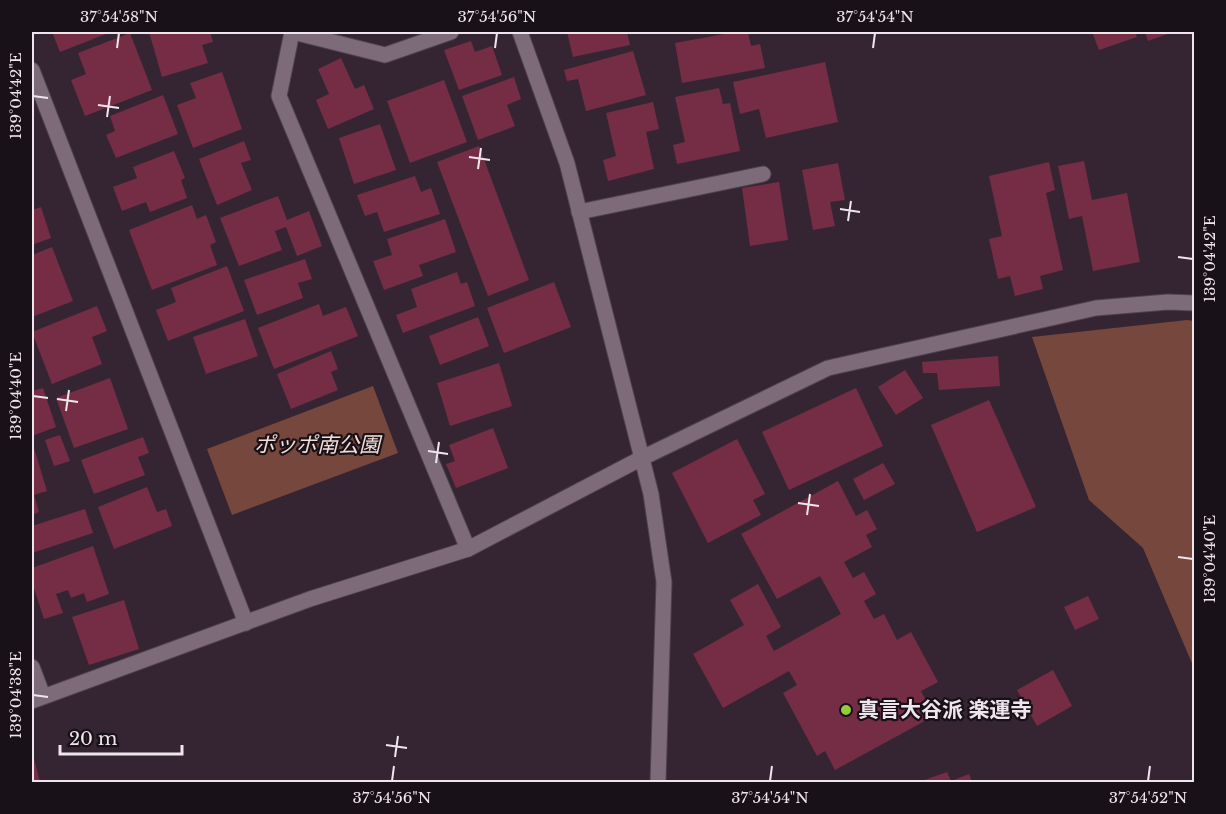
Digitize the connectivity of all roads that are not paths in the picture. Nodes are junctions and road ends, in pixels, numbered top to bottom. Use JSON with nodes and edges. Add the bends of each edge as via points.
{"nodes":[{"id":1,"x":292,"y":32,"type":"edge"},
{"id":2,"x":451,"y":32,"type":"edge"},
{"id":3,"x":520,"y":32,"type":"edge"},
{"id":4,"x":32,"y":70,"type":"edge"},
{"id":5,"x":763,"y":174,"type":"dead end"},
{"id":6,"x":579,"y":212,"type":"junction"},
{"id":7,"x":1194,"y":303,"type":"edge"},
{"id":8,"x":640,"y":459,"type":"junction"},
{"id":9,"x":468,"y":549,"type":"junction"},
{"id":10,"x":246,"y":623,"type":"junction"},
{"id":11,"x":32,"y":667,"type":"edge"},
{"id":12,"x":37,"y":698,"type":"edge"},
{"id":13,"x":658,"y":783,"type":"edge"}],
"edges":[{"from":1,"to":2,"type":"street","via":[[385,55]]},
{"from":1,"to":9,"type":"street","via":[[279,96]]},
{"from":3,"to":6,"type":"street","via":[[567,163]]},
{"from":4,"to":10,"type":"street"},
{"from":5,"to":6,"type":"street"},
{"from":6,"to":8,"type":"street"},
{"from":7,"to":8,"type":"street","via":[[1096,308],[828,368]]},
{"from":8,"to":9,"type":"street"},
{"from":8,"to":13,"type":"street","via":[[651,494],[664,582]]},
{"from":9,"to":10,"type":"street"},
{"from":10,"to":12,"type":"street"},
{"from":11,"to":12,"type":"street"}]}
